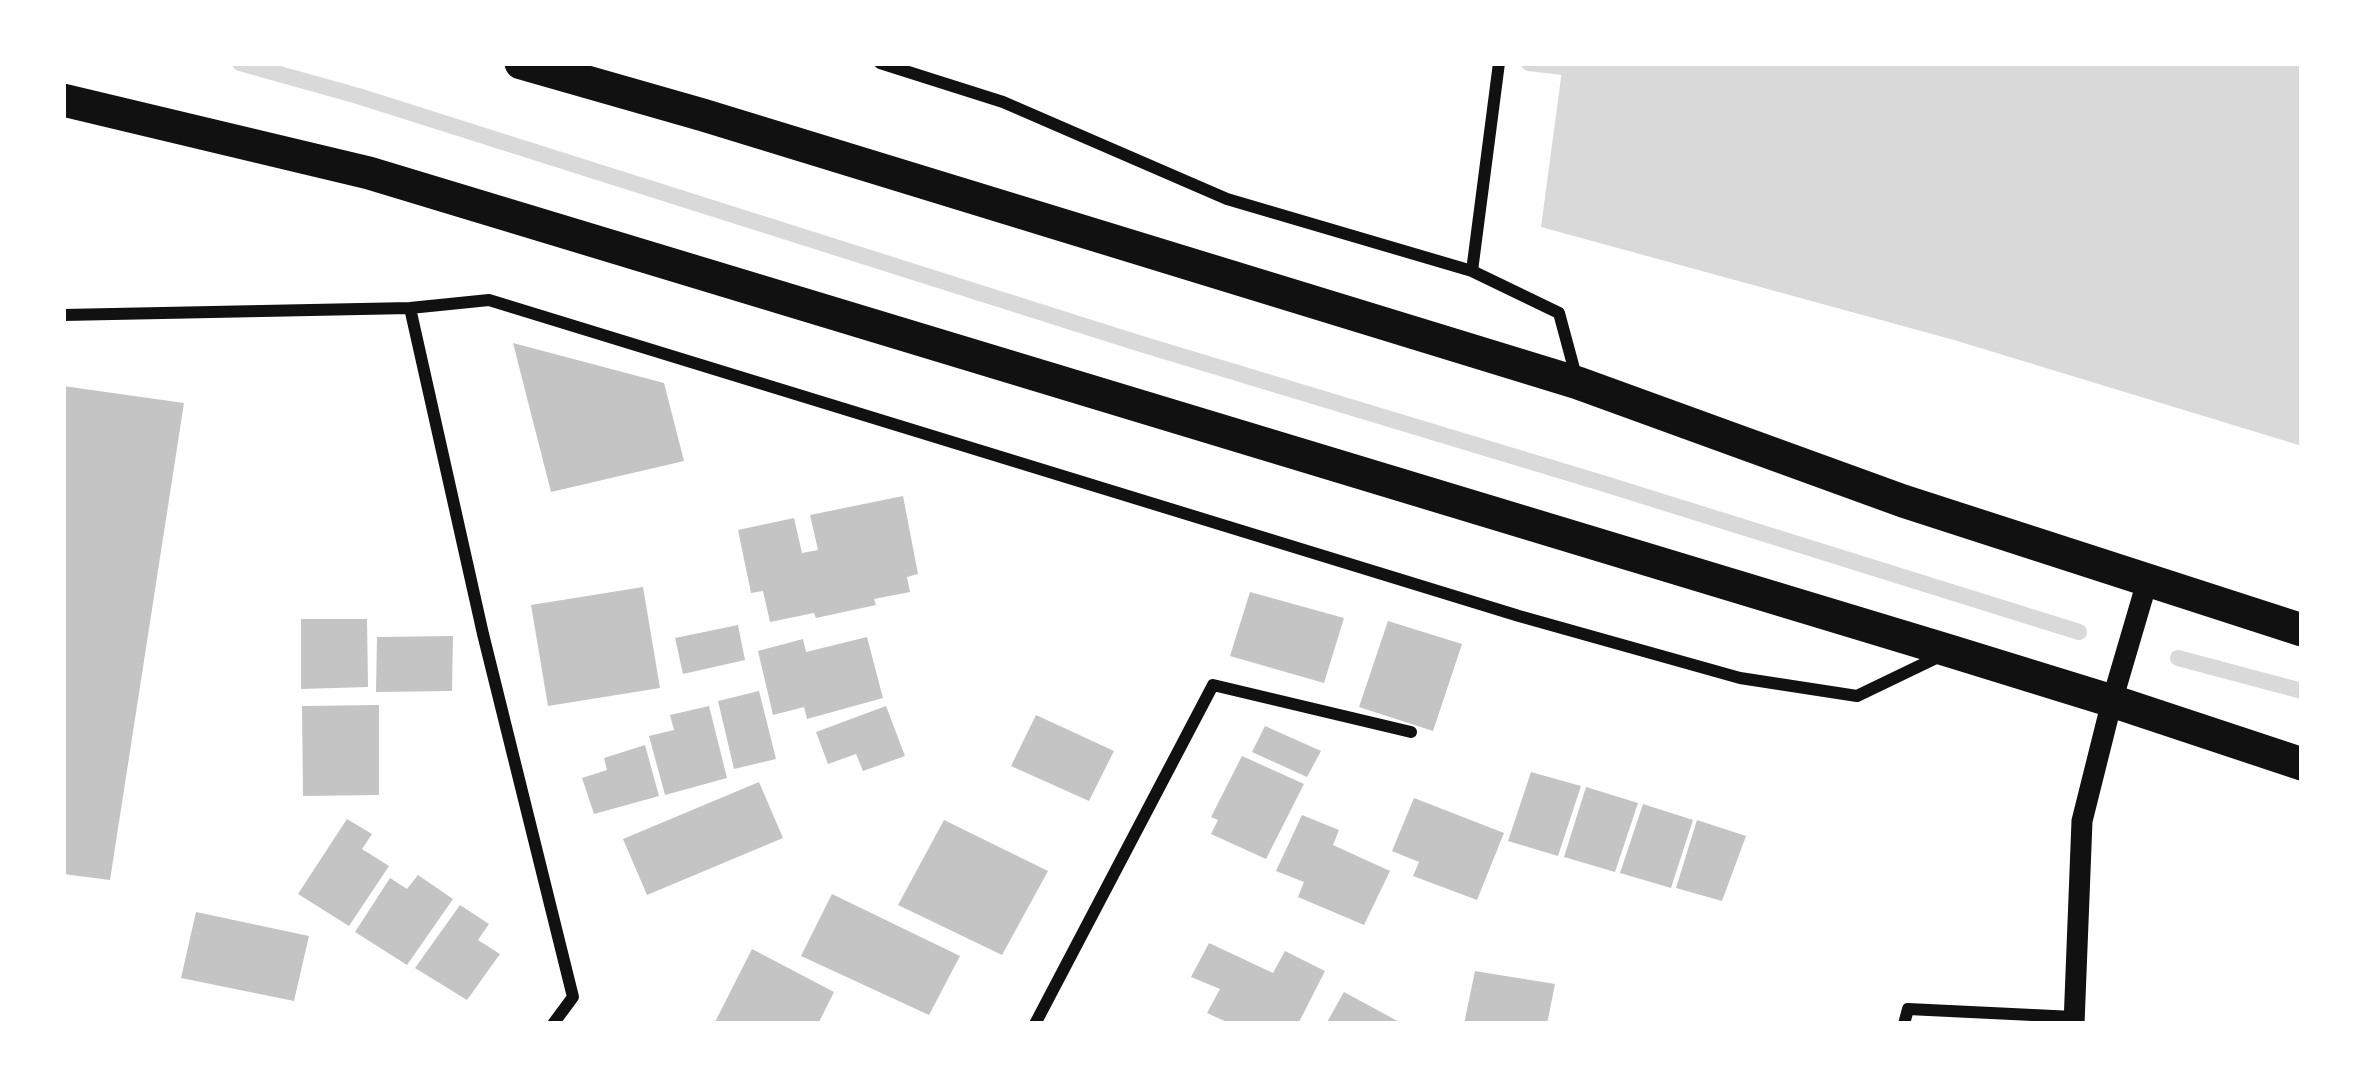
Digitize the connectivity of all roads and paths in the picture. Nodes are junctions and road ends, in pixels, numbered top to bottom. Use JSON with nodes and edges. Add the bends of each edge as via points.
{"nodes":[{"id":1,"x":520,"y":63,"type":"edge"},
{"id":2,"x":880,"y":63,"type":"edge"},
{"id":3,"x":1499,"y":63,"type":"edge"},
{"id":4,"x":63,"y":100,"type":"edge"},
{"id":5,"x":1472,"y":271,"type":"junction"},
{"id":6,"x":410,"y":308,"type":"junction"},
{"id":7,"x":63,"y":315,"type":"edge"},
{"id":8,"x":1578,"y":382,"type":"junction"},
{"id":9,"x":2147,"y":582,"type":"junction"},
{"id":10,"x":2302,"y":630,"type":"edge"},
{"id":11,"x":1950,"y":651,"type":"junction"},
{"id":12,"x":2112,"y":701,"type":"junction"},
{"id":13,"x":1411,"y":732,"type":"dead end"},
{"id":14,"x":2302,"y":764,"type":"edge"},
{"id":15,"x":2074,"y":1020,"type":"edge"},
{"id":16,"x":553,"y":1024,"type":"edge"},
{"id":17,"x":1035,"y":1024,"type":"edge"},
{"id":18,"x":1904,"y":1024,"type":"edge"}],
"edges":[{"from":1,"to":8,"type":"highway"},
{"from":2,"to":5,"type":"street","via":[[1003,102],[1227,199]]},
{"from":3,"to":5,"type":"street"},
{"from":4,"to":11,"type":"highway","via":[[369,173]]},
{"from":5,"to":8,"type":"street","via":[[1559,313]]},
{"from":6,"to":7,"type":"street"},
{"from":6,"to":11,"type":"street","via":[[488,300],[1740,678],[1857,696]]},
{"from":6,"to":16,"type":"street","via":[[573,997]]},
{"from":8,"to":9,"type":"highway"},
{"from":9,"to":10,"type":"highway"},
{"from":9,"to":12,"type":"street"},
{"from":11,"to":12,"type":"highway"},
{"from":12,"to":14,"type":"highway"},
{"from":12,"to":15,"type":"street","via":[[2082,821]]},
{"from":13,"to":17,"type":"street","via":[[1213,686]]},
{"from":15,"to":18,"type":"street","via":[[1908,1009]]}]}
